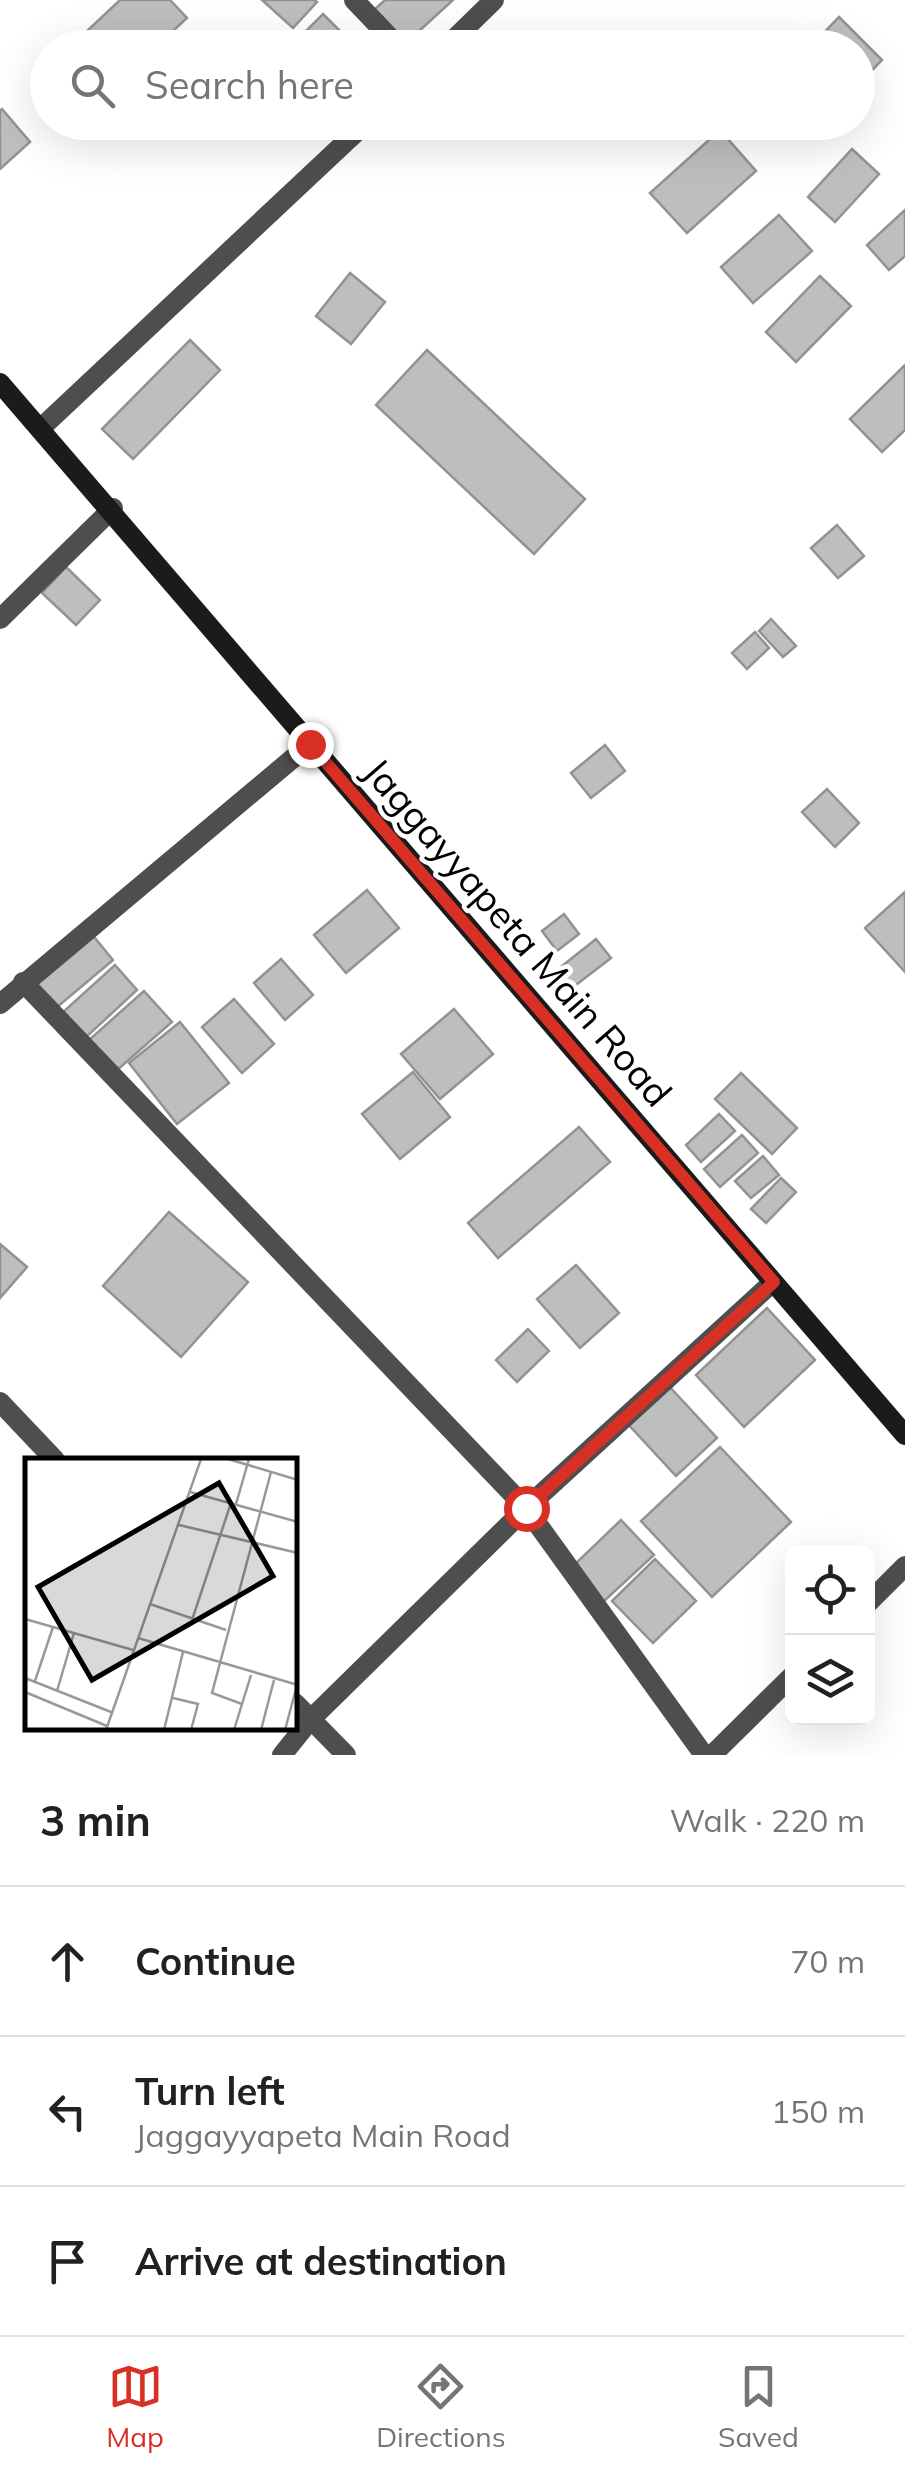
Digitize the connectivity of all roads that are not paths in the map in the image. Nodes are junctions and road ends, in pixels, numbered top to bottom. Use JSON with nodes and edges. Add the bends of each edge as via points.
{"nodes":[{"id":1,"x":354,"y":0,"type":"edge"},
{"id":2,"x":494,"y":0,"type":"edge"},
{"id":3,"x":383,"y":30,"type":"edge"},
{"id":4,"x":464,"y":30,"type":"edge"},
{"id":5,"x":348,"y":140,"type":"edge"},
{"id":6,"x":0,"y":383,"type":"edge"},
{"id":7,"x":40,"y":429,"type":"junction"},
{"id":8,"x":112,"y":509,"type":"junction"},
{"id":9,"x":0,"y":619,"type":"edge"},
{"id":10,"x":310,"y":744,"type":"junction"},
{"id":11,"x":23,"y":982,"type":"junction"},
{"id":12,"x":0,"y":1004,"type":"edge"},
{"id":13,"x":774,"y":1282,"type":"junction"},
{"id":14,"x":0,"y":1402,"type":"edge"},
{"id":15,"x":905,"y":1435,"type":"edge"},
{"id":16,"x":53,"y":1458,"type":"edge"},
{"id":17,"x":526,"y":1508,"type":"junction"},
{"id":18,"x":905,"y":1566,"type":"edge"},
{"id":19,"x":875,"y":1596,"type":"edge"},
{"id":20,"x":785,"y":1683,"type":"edge"},
{"id":21,"x":298,"y":1706,"type":"edge"},
{"id":22,"x":311,"y":1719,"type":"junction"},
{"id":23,"x":282,"y":1755,"type":"edge"},
{"id":24,"x":346,"y":1755,"type":"edge"},
{"id":25,"x":704,"y":1755,"type":"edge"},
{"id":26,"x":712,"y":1755,"type":"edge"}],
"edges":[{"from":1,"to":3,"type":"street"},
{"from":2,"to":4,"type":"street"},
{"from":5,"to":7,"type":"street"},
{"from":6,"to":7,"type":"main road","name":"Jaggayyapeta Main Road"},
{"from":7,"to":8,"type":"main road","name":"Jaggayyapeta Main Road"},
{"from":8,"to":9,"type":"street"},
{"from":8,"to":10,"type":"main road","name":"Jaggayyapeta Main Road"},
{"from":10,"to":11,"type":"street"},
{"from":10,"to":13,"type":"main road","name":"Jaggayyapeta Main Road"},
{"from":11,"to":12,"type":"street"},
{"from":11,"to":17,"type":"street"},
{"from":13,"to":15,"type":"main road","name":"Jaggayyapeta Main Road"},
{"from":13,"to":17,"type":"street"},
{"from":14,"to":16,"type":"street"},
{"from":17,"to":22,"type":"street"},
{"from":17,"to":25,"type":"street"},
{"from":18,"to":19,"type":"street"},
{"from":20,"to":26,"type":"street"},
{"from":21,"to":22,"type":"street"},
{"from":22,"to":23,"type":"street"},
{"from":22,"to":24,"type":"street"}]}
